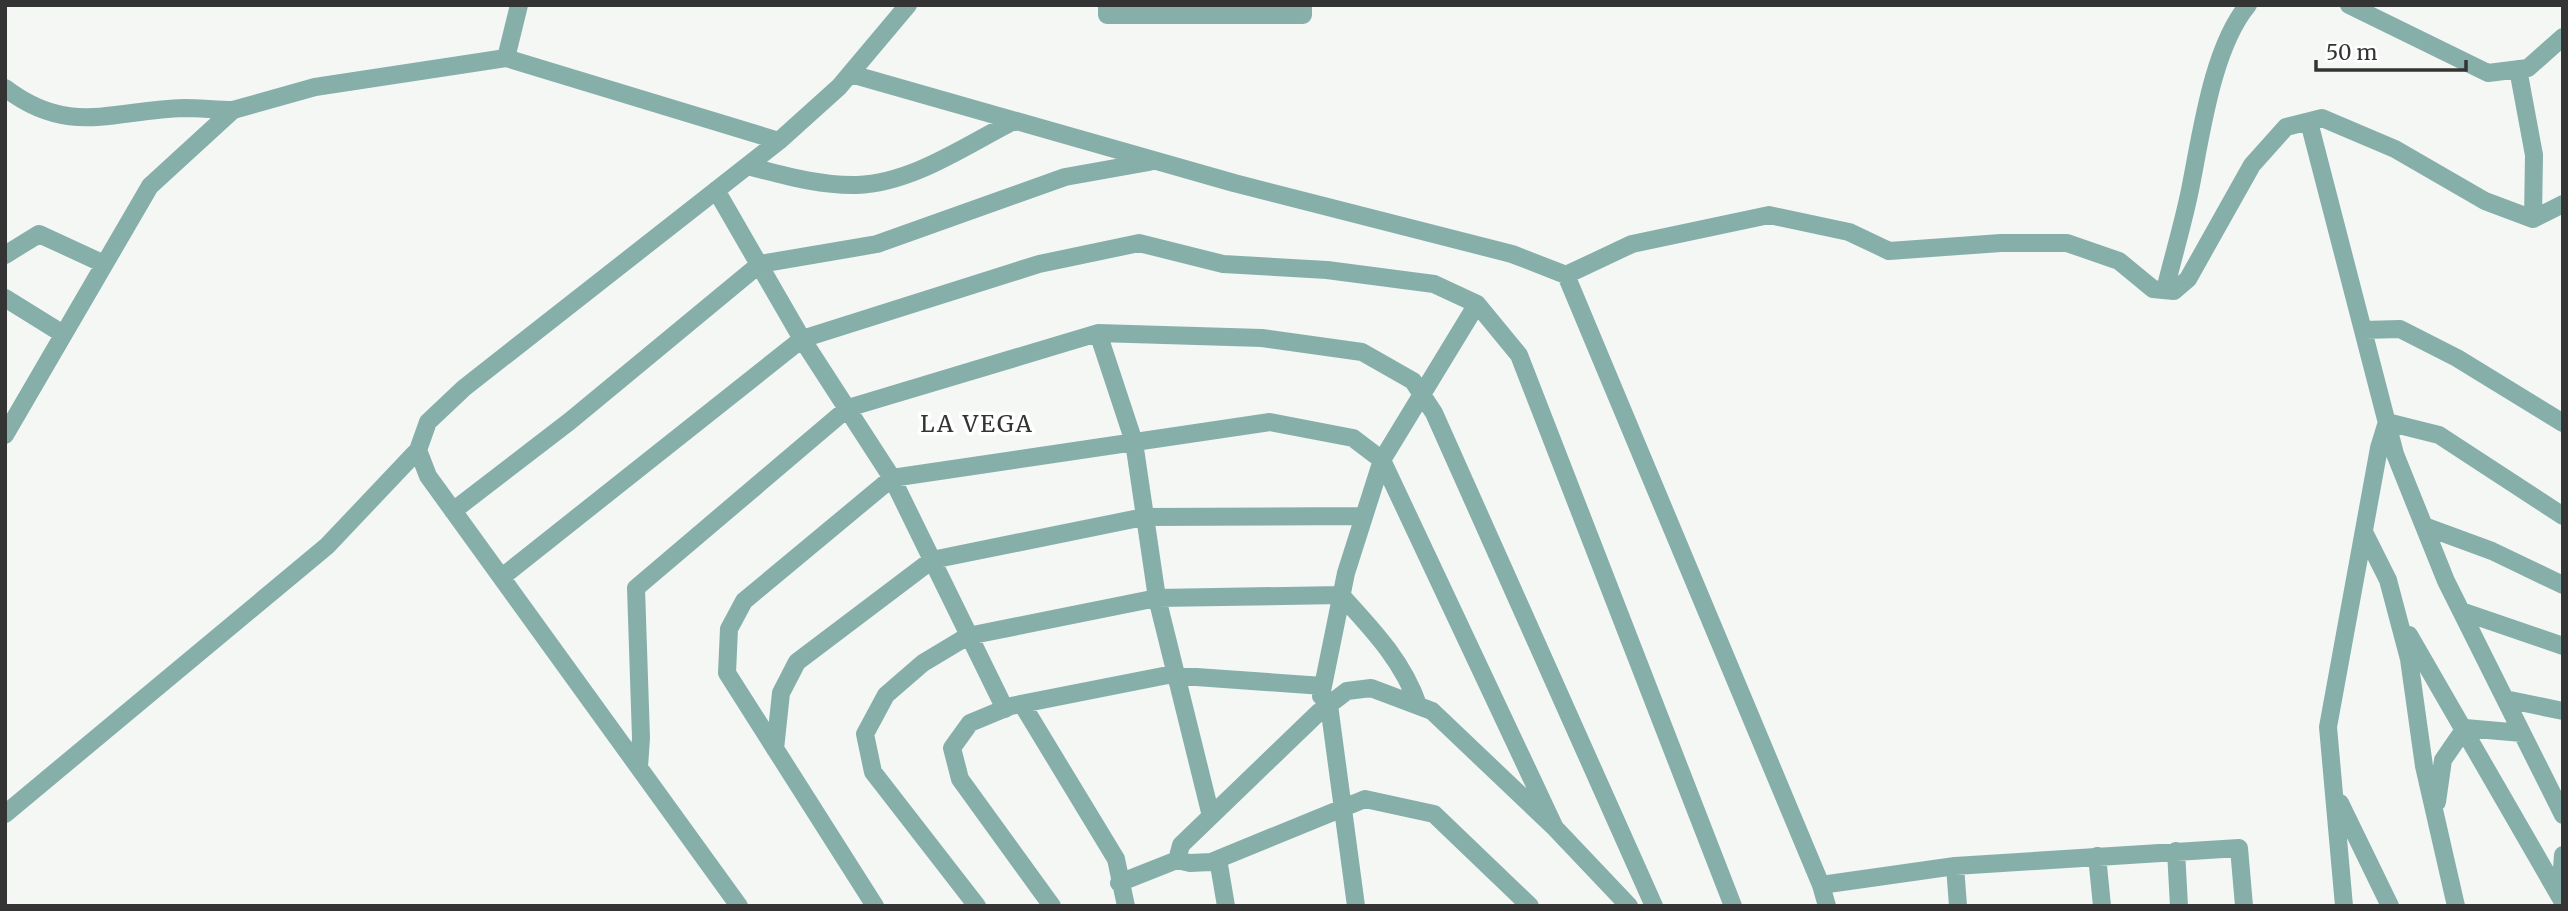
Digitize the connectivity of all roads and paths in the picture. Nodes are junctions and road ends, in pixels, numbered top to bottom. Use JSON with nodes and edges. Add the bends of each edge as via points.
{"nodes":[{"id":1,"x":519,"y":5,"type":"edge"},
{"id":2,"x":908,"y":5,"type":"edge"},
{"id":3,"x":1107,"y":5,"type":"edge"},
{"id":4,"x":1303,"y":5,"type":"edge"},
{"id":5,"x":2248,"y":5,"type":"edge"},
{"id":6,"x":2349,"y":5,"type":"edge"},
{"id":7,"x":1167,"y":10,"type":"edge"},
{"id":8,"x":2563,"y":37,"type":"edge"},
{"id":9,"x":506,"y":58,"type":"junction"},
{"id":10,"x":2518,"y":69,"type":"junction"},
{"id":11,"x":851,"y":74,"type":"junction"},
{"id":12,"x":5,"y":88,"type":"edge"},
{"id":13,"x":233,"y":110,"type":"junction"},
{"id":14,"x":1014,"y":121,"type":"junction"},
{"id":15,"x":2309,"y":122,"type":"junction"},
{"id":16,"x":779,"y":141,"type":"junction"},
{"id":17,"x":1156,"y":161,"type":"junction"},
{"id":18,"x":747,"y":166,"type":"junction"},
{"id":19,"x":716,"y":190,"type":"junction"},
{"id":20,"x":2563,"y":204,"type":"edge"},
{"id":21,"x":2533,"y":219,"type":"junction"},
{"id":22,"x":5,"y":254,"type":"edge"},
{"id":23,"x":104,"y":264,"type":"junction"},
{"id":24,"x":760,"y":264,"type":"junction"},
{"id":25,"x":1566,"y":275,"type":"junction"},
{"id":26,"x":2165,"y":290,"type":"junction"},
{"id":27,"x":5,"y":298,"type":"edge"},
{"id":28,"x":1477,"y":304,"type":"junction"},
{"id":29,"x":2364,"y":330,"type":"junction"},
{"id":30,"x":1098,"y":333,"type":"junction"},
{"id":31,"x":63,"y":334,"type":"junction"},
{"id":32,"x":802,"y":339,"type":"junction"},
{"id":33,"x":1421,"y":393,"type":"junction"},
{"id":34,"x":848,"y":408,"type":"junction"},
{"id":35,"x":2388,"y":422,"type":"junction"},
{"id":36,"x":2563,"y":423,"type":"edge"},
{"id":37,"x":5,"y":435,"type":"edge"},
{"id":38,"x":1134,"y":442,"type":"junction"},
{"id":39,"x":418,"y":450,"type":"junction"},
{"id":40,"x":1382,"y":460,"type":"junction"},
{"id":41,"x":892,"y":478,"type":"junction"},
{"id":42,"x":453,"y":510,"type":"junction"},
{"id":43,"x":1364,"y":516,"type":"junction"},
{"id":44,"x":2563,"y":516,"type":"edge"},
{"id":45,"x":1144,"y":517,"type":"junction"},
{"id":46,"x":2424,"y":526,"type":"junction"},
{"id":47,"x":2364,"y":532,"type":"junction"},
{"id":48,"x":932,"y":560,"type":"junction"},
{"id":49,"x":502,"y":577,"type":"junction"},
{"id":50,"x":2563,"y":585,"type":"edge"},
{"id":51,"x":1341,"y":595,"type":"junction"},
{"id":52,"x":1157,"y":598,"type":"junction"},
{"id":53,"x":2461,"y":611,"type":"junction"},
{"id":54,"x":2398,"y":617,"type":"junction"},
{"id":55,"x":968,"y":636,"type":"junction"},
{"id":56,"x":2563,"y":646,"type":"edge"},
{"id":57,"x":1177,"y":675,"type":"junction"},
{"id":58,"x":1323,"y":685,"type":"junction"},
{"id":59,"x":2505,"y":699,"type":"junction"},
{"id":60,"x":1418,"y":705,"type":"junction"},
{"id":61,"x":1013,"y":706,"type":"junction"},
{"id":62,"x":1324,"y":709,"type":"junction"},
{"id":63,"x":2563,"y":711,"type":"edge"},
{"id":64,"x":2465,"y":728,"type":"junction"},
{"id":65,"x":2522,"y":733,"type":"junction"},
{"id":66,"x":775,"y":748,"type":"junction"},
{"id":67,"x":639,"y":767,"type":"junction"},
{"id":68,"x":2542,"y":774,"type":"junction"},
{"id":69,"x":2563,"y":778,"type":"edge"},
{"id":70,"x":2334,"y":790,"type":"junction"},
{"id":71,"x":1343,"y":808,"type":"junction"},
{"id":72,"x":2435,"y":813,"type":"junction"},
{"id":73,"x":5,"y":814,"type":"edge"},
{"id":74,"x":2563,"y":815,"type":"edge"},
{"id":75,"x":1212,"y":816,"type":"junction"},
{"id":76,"x":1555,"y":828,"type":"junction"},
{"id":77,"x":2176,"y":851,"type":"junction"},
{"id":78,"x":2563,"y":855,"type":"edge"},
{"id":79,"x":2097,"y":856,"type":"junction"},
{"id":80,"x":1218,"y":859,"type":"junction"},
{"id":81,"x":1177,"y":860,"type":"junction"},
{"id":82,"x":1955,"y":866,"type":"junction"},
{"id":83,"x":1119,"y":883,"type":"junction"},
{"id":84,"x":1821,"y":885,"type":"junction"},
{"id":85,"x":2561,"y":901,"type":"edge"},
{"id":86,"x":1045,"y":904,"type":"edge"},
{"id":87,"x":739,"y":906,"type":"edge"},
{"id":88,"x":875,"y":906,"type":"edge"},
{"id":89,"x":977,"y":906,"type":"edge"},
{"id":90,"x":1126,"y":906,"type":"edge"},
{"id":91,"x":1226,"y":906,"type":"edge"},
{"id":92,"x":1356,"y":906,"type":"edge"},
{"id":93,"x":1530,"y":906,"type":"edge"},
{"id":94,"x":1629,"y":906,"type":"edge"},
{"id":95,"x":1654,"y":906,"type":"edge"},
{"id":96,"x":1733,"y":906,"type":"edge"},
{"id":97,"x":1827,"y":906,"type":"edge"},
{"id":98,"x":1958,"y":906,"type":"edge"},
{"id":99,"x":2102,"y":906,"type":"edge"},
{"id":100,"x":2179,"y":906,"type":"edge"},
{"id":101,"x":2244,"y":906,"type":"edge"},
{"id":102,"x":2344,"y":906,"type":"edge"},
{"id":103,"x":2389,"y":906,"type":"edge"},
{"id":104,"x":2456,"y":906,"type":"edge"}],
"edges":[{"from":1,"to":9,"type":"street"},
{"from":2,"to":11,"type":"street"},
{"from":3,"to":7,"type":"street","via":[[1107,15]]},
{"from":4,"to":7,"type":"street","via":[[1303,15]]},
{"from":5,"to":26,"type":"street","via":[[2234,22],[2204,113]]},
{"from":6,"to":10,"type":"street","via":[[2488,73]]},
{"from":8,"to":10,"type":"street","via":[[2528,68]]},
{"from":9,"to":13,"type":"street","via":[[315,87]]},
{"from":9,"to":16,"type":"street"},
{"from":10,"to":21,"type":"street","via":[[2534,155]]},
{"from":11,"to":14,"type":"street"},
{"from":11,"to":16,"type":"street"},
{"from":12,"to":13,"type":"street","via":[[27,105],[57,115],[93,118],[183,108]]},
{"from":13,"to":23,"type":"street","via":[[150,186]]},
{"from":14,"to":17,"type":"street"},
{"from":14,"to":18,"type":"street","via":[[915,172],[859,185],[805,181]]},
{"from":15,"to":21,"type":"street","via":[[2322,118],[2395,149],[2485,201]]},
{"from":15,"to":26,"type":"street","via":[[2286,127],[2252,165],[2188,279],[2174,291]]},
{"from":15,"to":29,"type":"street"},
{"from":16,"to":18,"type":"street"},
{"from":17,"to":24,"type":"street","via":[[1065,177],[877,244]]},
{"from":17,"to":25,"type":"street","via":[[1512,254]]},
{"from":18,"to":19,"type":"street"},
{"from":19,"to":24,"type":"street"},
{"from":19,"to":39,"type":"street","via":[[464,388],[428,422]]},
{"from":20,"to":21,"type":"street"},
{"from":22,"to":23,"type":"street","via":[[39,234]]},
{"from":23,"to":31,"type":"street"},
{"from":24,"to":32,"type":"street"},
{"from":24,"to":42,"type":"street","via":[[570,421]]},
{"from":25,"to":26,"type":"street","via":[[1632,244],[1769,215],[1849,232],[1889,251],[2067,243],[2119,261],[2153,289]]},
{"from":25,"to":84,"type":"street"},
{"from":27,"to":31,"type":"street"},
{"from":28,"to":32,"type":"street","via":[[1434,284],[1327,270],[1223,264],[1139,243],[1039,264]]},
{"from":28,"to":33,"type":"street"},
{"from":28,"to":96,"type":"street","via":[[1519,355]]},
{"from":29,"to":35,"type":"street"},
{"from":29,"to":36,"type":"street","via":[[2400,329]]},
{"from":30,"to":33,"type":"street","via":[[1262,338],[1362,352],[1413,382]]},
{"from":30,"to":34,"type":"street"},
{"from":30,"to":38,"type":"street"},
{"from":31,"to":37,"type":"street"},
{"from":32,"to":34,"type":"street"},
{"from":32,"to":49,"type":"street"},
{"from":33,"to":40,"type":"street"},
{"from":33,"to":95,"type":"street","via":[[1440,426]]},
{"from":34,"to":41,"type":"street"},
{"from":34,"to":67,"type":"street","via":[[636,588]]},
{"from":35,"to":44,"type":"street","via":[[2439,435]]},
{"from":35,"to":46,"type":"street","via":[[2395,454]]},
{"from":35,"to":47,"type":"street"},
{"from":38,"to":40,"type":"street","via":[[1270,422],[1353,438]]},
{"from":38,"to":41,"type":"street"},
{"from":38,"to":45,"type":"street"},
{"from":39,"to":42,"type":"street","via":[[428,476]]},
{"from":39,"to":73,"type":"street","via":[[327,547]]},
{"from":40,"to":43,"type":"street"},
{"from":40,"to":76,"type":"street"},
{"from":41,"to":48,"type":"street"},
{"from":41,"to":66,"type":"street","via":[[744,601],[729,629],[727,673]]},
{"from":42,"to":49,"type":"street"},
{"from":43,"to":45,"type":"street"},
{"from":43,"to":51,"type":"street"},
{"from":45,"to":48,"type":"street"},
{"from":45,"to":52,"type":"street"},
{"from":46,"to":50,"type":"street","via":[[2492,551]]},
{"from":46,"to":53,"type":"street"},
{"from":47,"to":54,"type":"street","via":[[2388,580]]},
{"from":47,"to":70,"type":"street","via":[[2328,727]]},
{"from":48,"to":55,"type":"street"},
{"from":48,"to":66,"type":"street","via":[[797,662],[781,693]]},
{"from":49,"to":67,"type":"street"},
{"from":51,"to":52,"type":"street"},
{"from":51,"to":58,"type":"street"},
{"from":51,"to":60,"type":"street","via":[[1384,642]]},
{"from":52,"to":55,"type":"street"},
{"from":52,"to":57,"type":"street"},
{"from":53,"to":56,"type":"street"},
{"from":53,"to":59,"type":"street"},
{"from":54,"to":64,"type":"street"},
{"from":54,"to":72,"type":"street"},
{"from":55,"to":61,"type":"street"},
{"from":55,"to":89,"type":"street","via":[[923,663],[887,695],[865,734],[873,772]]},
{"from":57,"to":58,"type":"street"},
{"from":57,"to":61,"type":"street"},
{"from":57,"to":75,"type":"street"},
{"from":58,"to":62,"type":"street"},
{"from":59,"to":63,"type":"street"},
{"from":59,"to":65,"type":"street"},
{"from":60,"to":62,"type":"street","via":[[1371,688],[1348,691]]},
{"from":60,"to":76,"type":"street","via":[[1432,711]]},
{"from":61,"to":83,"type":"street","via":[[1116,859]]},
{"from":61,"to":86,"type":"street","via":[[970,723],[952,748],[960,779]]},
{"from":62,"to":71,"type":"street"},
{"from":62,"to":75,"type":"street"},
{"from":64,"to":65,"type":"street"},
{"from":64,"to":72,"type":"street","via":[[2443,760]]},
{"from":64,"to":85,"type":"street"},
{"from":65,"to":68,"type":"street"},
{"from":66,"to":88,"type":"street"},
{"from":67,"to":87,"type":"street"},
{"from":68,"to":69,"type":"street"},
{"from":68,"to":74,"type":"street"},
{"from":70,"to":102,"type":"street"},
{"from":70,"to":103,"type":"street"},
{"from":71,"to":80,"type":"street"},
{"from":71,"to":92,"type":"street"},
{"from":71,"to":93,"type":"street","via":[[1365,799],[1434,814]]},
{"from":72,"to":104,"type":"street"},
{"from":75,"to":81,"type":"street","via":[[1181,845]]},
{"from":76,"to":94,"type":"street"},
{"from":77,"to":79,"type":"street"},
{"from":77,"to":100,"type":"street"},
{"from":77,"to":101,"type":"street","via":[[2239,848]]},
{"from":78,"to":85,"type":"street"},
{"from":79,"to":82,"type":"street"},
{"from":79,"to":99,"type":"street"},
{"from":80,"to":81,"type":"street"},
{"from":80,"to":91,"type":"street"},
{"from":81,"to":83,"type":"street"},
{"from":82,"to":84,"type":"street"},
{"from":82,"to":98,"type":"street"},
{"from":83,"to":90,"type":"street"},
{"from":84,"to":97,"type":"street"}]}
